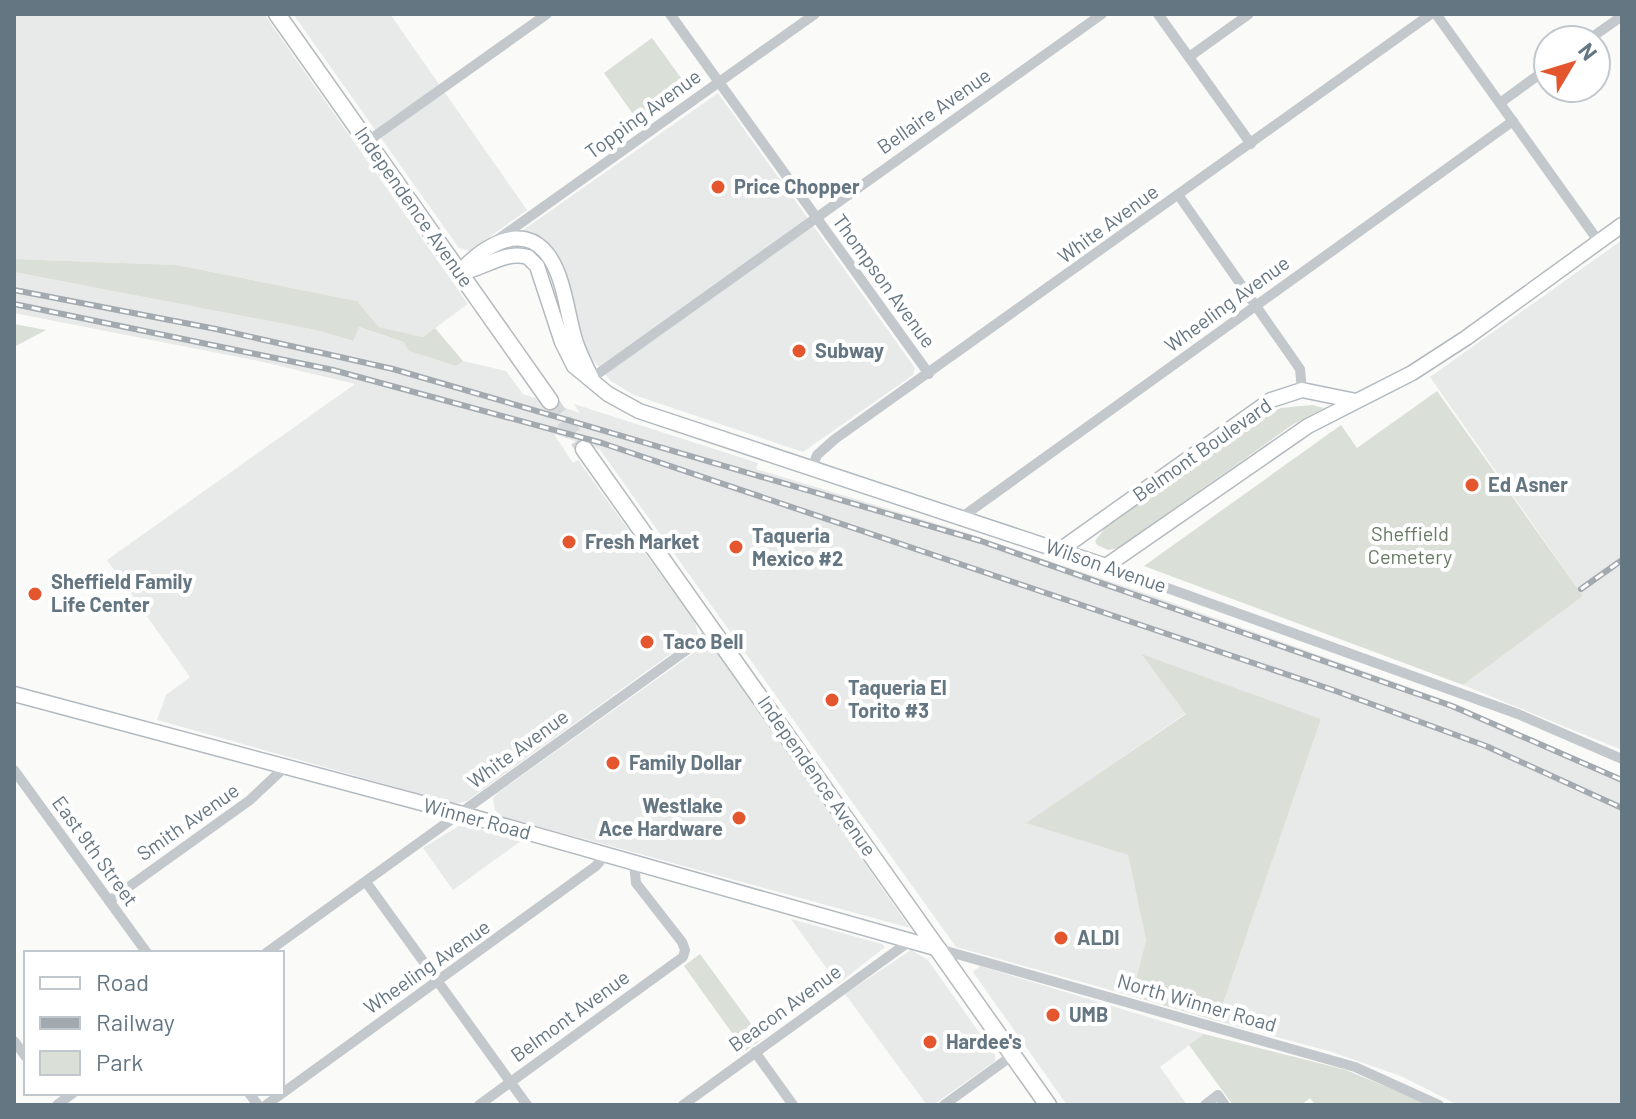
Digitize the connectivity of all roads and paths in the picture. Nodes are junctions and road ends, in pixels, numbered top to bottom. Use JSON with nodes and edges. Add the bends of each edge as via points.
{"nodes":[{"id":1,"x":278,"y":14,"type":"edge"},
{"id":2,"x":547,"y":14,"type":"edge"},
{"id":3,"x":670,"y":14,"type":"edge"},
{"id":4,"x":815,"y":14,"type":"edge"},
{"id":5,"x":1102,"y":14,"type":"edge"},
{"id":6,"x":1158,"y":14,"type":"edge"},
{"id":7,"x":1249,"y":14,"type":"edge"},
{"id":8,"x":1433,"y":14,"type":"edge"},
{"id":9,"x":1189,"y":57,"type":"junction"},
{"id":10,"x":1532,"y":80,"type":"edge"},
{"id":11,"x":718,"y":82,"type":"junction"},
{"id":12,"x":1500,"y":103,"type":"junction"},
{"id":13,"x":1513,"y":121,"type":"junction"},
{"id":14,"x":368,"y":141,"type":"junction"},
{"id":15,"x":1251,"y":144,"type":"junction"},
{"id":16,"x":1179,"y":196,"type":"junction"},
{"id":17,"x":816,"y":218,"type":"junction"},
{"id":18,"x":1622,"y":225,"type":"edge"},
{"id":19,"x":1599,"y":242,"type":"junction"},
{"id":20,"x":492,"y":244,"type":"junction"},
{"id":21,"x":459,"y":273,"type":"junction"},
{"id":22,"x":1257,"y":305,"type":"junction"},
{"id":23,"x":929,"y":374,"type":"junction"},
{"id":24,"x":592,"y":378,"type":"junction"},
{"id":25,"x":1302,"y":390,"type":"junction"},
{"id":26,"x":550,"y":401,"type":"tunnel mouth"},
{"id":27,"x":1356,"y":401,"type":"junction"},
{"id":28,"x":584,"y":449,"type":"tunnel mouth"},
{"id":29,"x":812,"y":468,"type":"junction"},
{"id":30,"x":962,"y":517,"type":"junction"},
{"id":31,"x":1060,"y":550,"type":"junction"},
{"id":32,"x":1106,"y":566,"type":"junction"},
{"id":33,"x":713,"y":631,"type":"junction"},
{"id":34,"x":14,"y":694,"type":"edge"},
{"id":35,"x":1622,"y":759,"type":"edge"},
{"id":36,"x":284,"y":768,"type":"junction"},
{"id":37,"x":14,"y":770,"type":"edge"},
{"id":38,"x":459,"y":813,"type":"junction"},
{"id":39,"x":606,"y":854,"type":"junction"},
{"id":40,"x":634,"y":863,"type":"junction"},
{"id":41,"x":366,"y":882,"type":"junction"},
{"id":42,"x":109,"y":901,"type":"junction"},
{"id":43,"x":910,"y":941,"type":"junction"},
{"id":44,"x":939,"y":949,"type":"junction"},
{"id":45,"x":146,"y":951,"type":"edge"},
{"id":46,"x":269,"y":951,"type":"edge"},
{"id":47,"x":437,"y":982,"type":"junction"},
{"id":48,"x":755,"y":1052,"type":"junction"},
{"id":49,"x":1013,"y":1055,"type":"junction"},
{"id":50,"x":510,"y":1082,"type":"junction"},
{"id":51,"x":284,"y":1092,"type":"edge"},
{"id":52,"x":479,"y":1105,"type":"edge"},
{"id":53,"x":527,"y":1105,"type":"edge"},
{"id":54,"x":683,"y":1105,"type":"edge"},
{"id":55,"x":793,"y":1105,"type":"edge"},
{"id":56,"x":944,"y":1105,"type":"edge"},
{"id":57,"x":1048,"y":1105,"type":"edge"},
{"id":58,"x":1205,"y":1105,"type":"edge"},
{"id":59,"x":1225,"y":1105,"type":"edge"},
{"id":60,"x":1439,"y":1105,"type":"edge"}],
"edges":[{"from":1,"to":14,"type":"main road","name":"Independence Avenue"},
{"from":2,"to":14,"type":"street"},
{"from":3,"to":11,"type":"street","name":"Thompson Avenue"},
{"from":4,"to":11,"type":"street","name":"Topping Avenue"},
{"from":5,"to":17,"type":"street","name":"Bellaire Avenue"},
{"from":6,"to":9,"type":"street"},
{"from":7,"to":9,"type":"street"},
{"from":8,"to":12,"type":"street"},
{"from":8,"to":15,"type":"street","name":"White Avenue"},
{"from":9,"to":15,"type":"street"},
{"from":10,"to":12,"type":"street"},
{"from":11,"to":17,"type":"street","name":"Thompson Avenue"},
{"from":11,"to":20,"type":"street","name":"Topping Avenue"},
{"from":12,"to":13,"type":"street"},
{"from":13,"to":19,"type":"street"},
{"from":13,"to":22,"type":"street","name":"Wheeling Avenue"},
{"from":14,"to":21,"type":"main road","name":"Independence Avenue"},
{"from":15,"to":16,"type":"street","name":"White Avenue"},
{"from":16,"to":22,"type":"street"},
{"from":16,"to":23,"type":"street","name":"White Avenue"},
{"from":17,"to":23,"type":"street","name":"Thompson Avenue"},
{"from":17,"to":24,"type":"street","name":"Bellaire Avenue"},
{"from":18,"to":19,"type":"main road","name":"Belmont Boulevard"},
{"from":19,"to":27,"type":"main road","name":"Belmont Boulevard","via":[[1466,338]]},
{"from":20,"to":21,"type":"main road"},
{"from":20,"to":24,"type":"main road","name":"Wilson Avenue","via":[[519,239],[547,253]]},
{"from":21,"to":24,"type":"main road","name":"Wilson Avenue","via":[[505,256],[528,257],[537,266],[574,366]]},
{"from":21,"to":26,"type":"main road","name":"Independence Avenue"},
{"from":22,"to":25,"type":"street","via":[[1300,369]]},
{"from":22,"to":30,"type":"street","name":"Wheeling Avenue"},
{"from":23,"to":29,"type":"street","name":"White Avenue","via":[[835,439],[817,455]]},
{"from":24,"to":29,"type":"main road","name":"Wilson Avenue","via":[[639,411]]},
{"from":25,"to":27,"type":"main road"},
{"from":25,"to":31,"type":"main road","name":"Belmont Boulevard","via":[[1251,412]]},
{"from":27,"to":32,"type":"main road","name":"Belmont Boulevard","via":[[1308,426]]},
{"from":28,"to":33,"type":"main road","name":"Independence Avenue"},
{"from":29,"to":30,"type":"main road","name":"Wilson Avenue"},
{"from":30,"to":31,"type":"main road","name":"Wilson Avenue"},
{"from":31,"to":32,"type":"main road","name":"Wilson Avenue"},
{"from":32,"to":35,"type":"street","name":"Wilson Avenue","via":[[1518,714]]},
{"from":33,"to":38,"type":"street","name":"White Avenue"},
{"from":33,"to":44,"type":"main road","name":"Independence Avenue"},
{"from":34,"to":36,"type":"main road","name":"Winner Road"},
{"from":36,"to":38,"type":"main road","name":"Winner Road"},
{"from":36,"to":42,"type":"street","name":"Smith Avenue","via":[[250,800]]},
{"from":37,"to":42,"type":"street","name":"East 9th Street"},
{"from":38,"to":39,"type":"main road","name":"Winner Road"},
{"from":38,"to":41,"type":"street","name":"White Avenue"},
{"from":39,"to":40,"type":"main road","name":"Winner Road"},
{"from":39,"to":47,"type":"street","name":"Wheeling Avenue"},
{"from":40,"to":43,"type":"main road","name":"Winner Road"},
{"from":40,"to":50,"type":"street","name":"Belmont Avenue","via":[[636,883],[682,942],[683,957]]},
{"from":41,"to":46,"type":"street","name":"White Avenue"},
{"from":41,"to":47,"type":"street"},
{"from":42,"to":45,"type":"street","name":"East 9th Street"},
{"from":43,"to":44,"type":"main road","name":"Winner Road"},
{"from":43,"to":48,"type":"street","name":"Beacon Avenue"},
{"from":44,"to":49,"type":"main road","name":"Independence Avenue"},
{"from":44,"to":60,"type":"street","name":"North Winner Road","via":[[1355,1067]]},
{"from":47,"to":50,"type":"street"},
{"from":47,"to":51,"type":"street","name":"Wheeling Avenue"},
{"from":48,"to":54,"type":"street","name":"Beacon Avenue"},
{"from":48,"to":55,"type":"street"},
{"from":49,"to":56,"type":"street"},
{"from":49,"to":57,"type":"main road","name":"Independence Avenue"},
{"from":50,"to":52,"type":"street","name":"Belmont Avenue"},
{"from":50,"to":53,"type":"street"},
{"from":58,"to":59,"type":"street","via":[[1218,1095]]}]}
